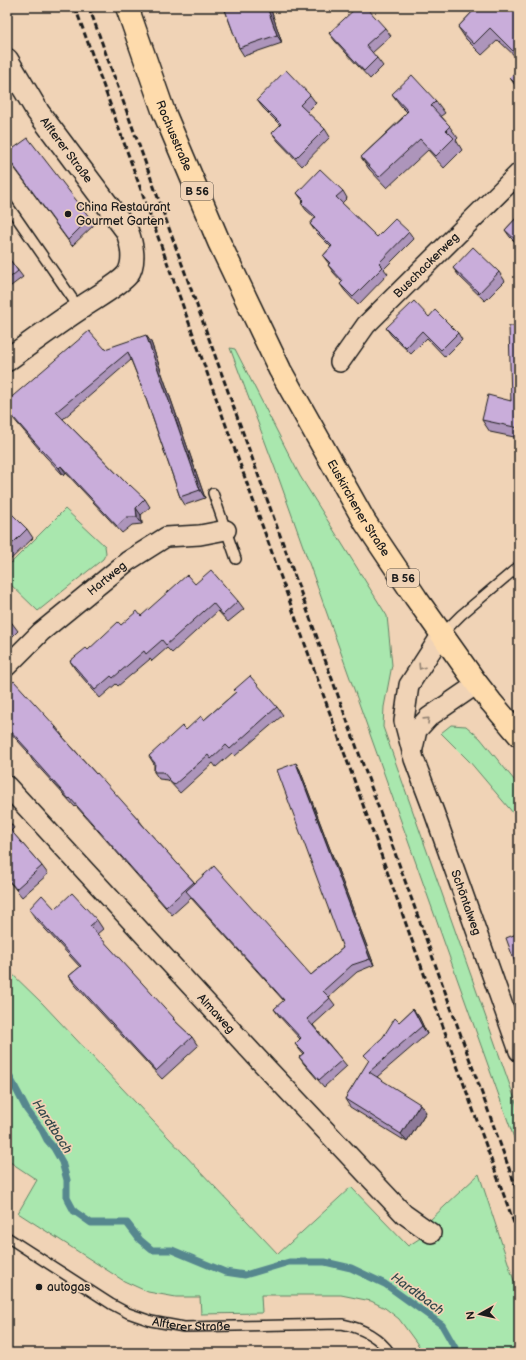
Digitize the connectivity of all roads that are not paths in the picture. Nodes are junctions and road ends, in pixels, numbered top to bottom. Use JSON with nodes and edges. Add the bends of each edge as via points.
{"nodes":[{"id":1,"x":127,"y":7,"type":"edge"},
{"id":2,"x":7,"y":60,"type":"edge"},
{"id":3,"x":519,"y":173,"type":"edge"},
{"id":4,"x":7,"y":204,"type":"edge"},
{"id":5,"x":11,"y":219,"type":"edge"},
{"id":6,"x":79,"y":308,"type":"junction"},
{"id":7,"x":7,"y":360,"type":"edge"},
{"id":8,"x":340,"y":362,"type":"dead end"},
{"id":9,"x":280,"y":370,"type":"joint"},
{"id":10,"x":213,"y":493,"type":"dead end"},
{"id":11,"x":226,"y":530,"type":"junction"},
{"id":12,"x":236,"y":559,"type":"dead end"},
{"id":13,"x":519,"y":566,"type":"edge"},
{"id":14,"x":442,"y":634,"type":"junction"},
{"id":15,"x":7,"y":666,"type":"edge"},
{"id":16,"x":477,"y":684,"type":"junction"},
{"id":17,"x":519,"y":735,"type":"edge"},
{"id":18,"x":412,"y":754,"type":"junction"},
{"id":19,"x":7,"y":786,"type":"edge"},
{"id":20,"x":519,"y":1051,"type":"edge"},
{"id":21,"x":431,"y":1233,"type":"dead end"},
{"id":22,"x":7,"y":1237,"type":"edge"},
{"id":23,"x":390,"y":1353,"type":"edge"}],
"edges":[{"from":1,"to":9,"type":"main road","name":"Rochusstraße","number":"B 56","via":[[166,117],[218,242]]},
{"from":2,"to":6,"type":"street","name":"Alfterer Straße","via":[[38,112],[127,231],[132,249],[132,260],[127,275]]},
{"from":3,"to":8,"type":"street","name":"Buschackerweg","via":[[366,325]]},
{"from":4,"to":5,"type":"lane"},
{"from":5,"to":6,"type":"lane"},
{"from":6,"to":7,"type":"street","name":"Alfterer Straße"},
{"from":9,"to":14,"type":"main road","name":"Euskirchener Straße","number":"B 56","via":[[365,522]]},
{"from":10,"to":11,"type":"lane"},
{"from":11,"to":12,"type":"lane"},
{"from":11,"to":15,"type":"street","name":"Hartweg","via":[[166,537],[128,561],[41,632]]},
{"from":13,"to":14,"type":"lane"},
{"from":14,"to":16,"type":"main road","name":"Euskirchener Straße","number":"B 56"},
{"from":14,"to":18,"type":"street","name":"Schöntalweg","one_way":true,"via":[[409,685],[404,721]]},
{"from":16,"to":17,"type":"main road","name":"Euskirchener Straße","number":"B 56"},
{"from":18,"to":16,"type":"street","one_way":true,"via":[[417,730],[429,717]]},
{"from":18,"to":20,"type":"street","name":"Schöntalweg"},
{"from":19,"to":21,"type":"street","name":"Almaweg","via":[[404,1214]]},
{"from":22,"to":23,"type":"lane","name":"Alfterer Straße","via":[[111,1304],[151,1321],[184,1327],[342,1324],[355,1326],[372,1334]]}]}
